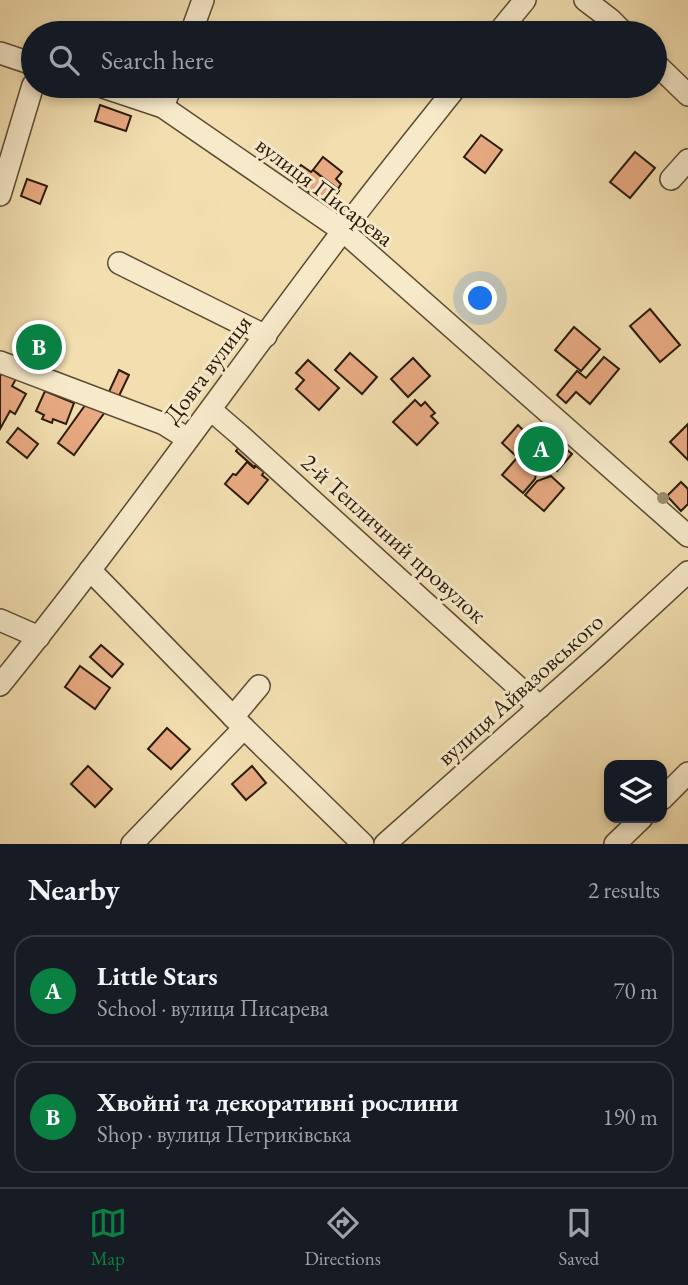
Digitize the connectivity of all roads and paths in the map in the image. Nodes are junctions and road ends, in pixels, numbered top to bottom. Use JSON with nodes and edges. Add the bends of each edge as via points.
{"nodes":[{"id":1,"x":203,"y":0,"type":"edge"},
{"id":2,"x":525,"y":0,"type":"edge"},
{"id":3,"x":585,"y":0,"type":"edge"},
{"id":4,"x":195,"y":21,"type":"edge"},
{"id":5,"x":508,"y":21,"type":"edge"},
{"id":6,"x":612,"y":21,"type":"edge"},
{"id":7,"x":0,"y":53,"type":"edge"},
{"id":8,"x":21,"y":60,"type":"edge"},
{"id":9,"x":667,"y":75,"type":"edge"},
{"id":10,"x":688,"y":95,"type":"edge"},
{"id":11,"x":29,"y":98,"type":"edge"},
{"id":12,"x":136,"y":98,"type":"edge"},
{"id":13,"x":166,"y":98,"type":"edge"},
{"id":14,"x":448,"y":98,"type":"edge"},
{"id":15,"x":163,"y":107,"type":"junction"},
{"id":16,"x":688,"y":160,"type":"edge"},
{"id":17,"x":671,"y":179,"type":"dead end"},
{"id":18,"x":0,"y":195,"type":"edge"},
{"id":19,"x":343,"y":231,"type":"junction"},
{"id":20,"x":119,"y":264,"type":"dead end"},
{"id":21,"x":265,"y":336,"type":"junction"},
{"id":22,"x":0,"y":362,"type":"edge"},
{"id":23,"x":211,"y":410,"type":"junction"},
{"id":24,"x":188,"y":439,"type":"junction"},
{"id":25,"x":688,"y":536,"type":"edge"},
{"id":26,"x":90,"y":570,"type":"junction"},
{"id":27,"x":688,"y":572,"type":"edge"},
{"id":28,"x":0,"y":620,"type":"edge"},
{"id":29,"x":39,"y":637,"type":"junction"},
{"id":30,"x":0,"y":685,"type":"edge"},
{"id":31,"x":259,"y":686,"type":"dead end"},
{"id":32,"x":540,"y":707,"type":"junction"},
{"id":33,"x":238,"y":722,"type":"junction"},
{"id":34,"x":688,"y":773,"type":"edge"},
{"id":35,"x":667,"y":794,"type":"edge"},
{"id":36,"x":637,"y":823,"type":"edge"},
{"id":37,"x":132,"y":844,"type":"edge"},
{"id":38,"x":363,"y":844,"type":"edge"},
{"id":39,"x":386,"y":844,"type":"edge"},
{"id":40,"x":615,"y":844,"type":"edge"}],
"edges":[{"from":1,"to":4,"type":"street"},
{"from":2,"to":5,"type":"street"},
{"from":3,"to":6,"type":"street"},
{"from":7,"to":8,"type":"street"},
{"from":9,"to":10,"type":"street"},
{"from":11,"to":18,"type":"street"},
{"from":12,"to":15,"type":"street","name":"вулиця Писарева"},
{"from":13,"to":15,"type":"street"},
{"from":14,"to":19,"type":"street","name":"Довга вулиця"},
{"from":15,"to":19,"type":"street","name":"вулиця Писарева"},
{"from":16,"to":17,"type":"street"},
{"from":19,"to":21,"type":"street","name":"Довга вулиця"},
{"from":19,"to":25,"type":"street","name":"вулиця Писарева"},
{"from":20,"to":21,"type":"street"},
{"from":21,"to":23,"type":"street","name":"Довга вулиця"},
{"from":22,"to":24,"type":"street","via":[[164,424]]},
{"from":23,"to":24,"type":"street","name":"Довга вулиця"},
{"from":23,"to":32,"type":"street","name":"2-й Тепличний провулок"},
{"from":24,"to":26,"type":"street","name":"Довга вулиця"},
{"from":26,"to":29,"type":"street","name":"Довга вулиця"},
{"from":26,"to":33,"type":"street"},
{"from":27,"to":32,"type":"street","name":"вулиця Айвазовського"},
{"from":28,"to":29,"type":"street"},
{"from":29,"to":30,"type":"street","name":"Довга вулиця"},
{"from":31,"to":33,"type":"street"},
{"from":32,"to":39,"type":"street","name":"вулиця Айвазовського"},
{"from":33,"to":37,"type":"street"},
{"from":33,"to":38,"type":"street"},
{"from":34,"to":35,"type":"street"},
{"from":36,"to":40,"type":"street"}]}
